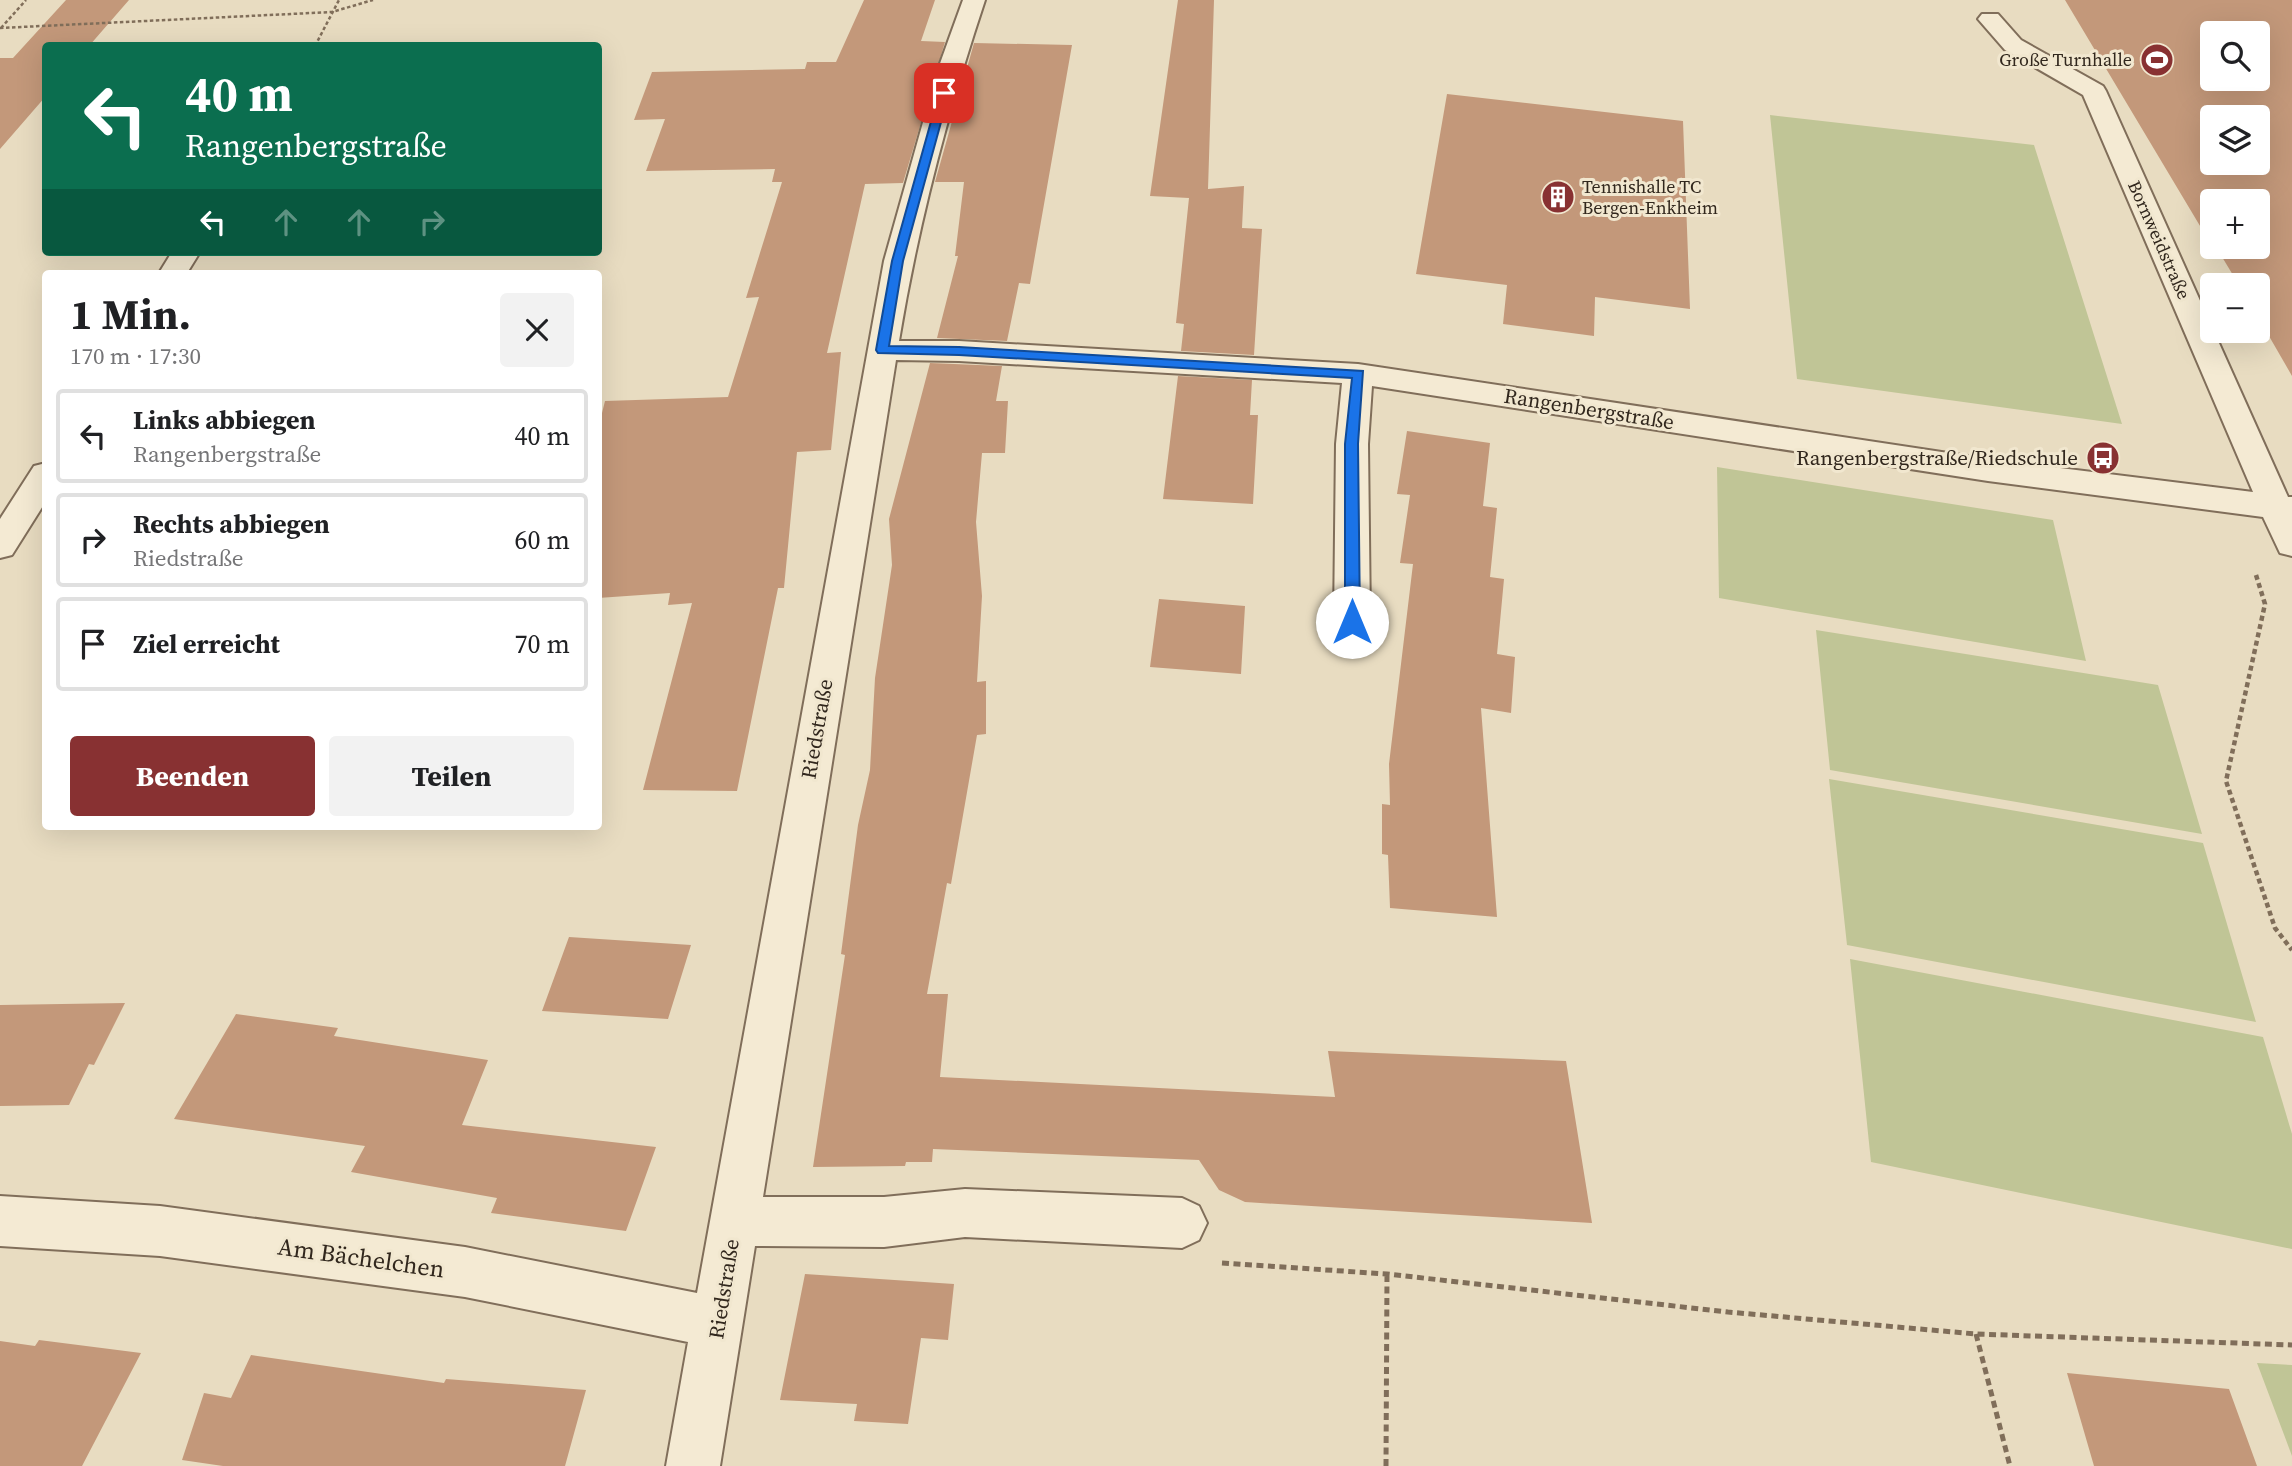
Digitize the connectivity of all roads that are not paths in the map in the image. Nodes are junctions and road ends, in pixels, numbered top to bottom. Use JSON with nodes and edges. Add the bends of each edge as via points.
{"nodes":[{"id":1,"x":974,"y":0,"type":"edge"},
{"id":2,"x":1990,"y":19,"type":"dead end"},
{"id":3,"x":882,"y":350,"type":"junction"},
{"id":4,"x":1358,"y":374,"type":"junction"},
{"id":5,"x":42,"y":480,"type":"edge"},
{"id":6,"x":2284,"y":509,"type":"edge"},
{"id":7,"x":2292,"y":544,"type":"edge"},
{"id":8,"x":0,"y":546,"type":"edge"},
{"id":9,"x":1352,"y":622,"type":"dead end"},
{"id":10,"x":0,"y":1221,"type":"edge"},
{"id":11,"x":735,"y":1221,"type":"junction"},
{"id":12,"x":1182,"y":1223,"type":"dead end"},
{"id":13,"x":719,"y":1322,"type":"junction"},
{"id":14,"x":693,"y":1466,"type":"edge"}],
"edges":[{"from":1,"to":3,"type":"street","name":"Riedstraße","via":[[950,69],[898,261]]},
{"from":2,"to":6,"type":"street","name":"Bornweidstraße","via":[[2013,46],[2094,91]]},
{"from":3,"to":4,"type":"street","name":"Rangenbergstraße"},
{"from":3,"to":11,"type":"street","name":"Riedstraße"},
{"from":4,"to":6,"type":"street","name":"Rangenbergstraße","via":[[1987,470]]},
{"from":4,"to":9,"type":"street","via":[[1352,444]]},
{"from":5,"to":8,"type":"street"},
{"from":6,"to":7,"type":"street","name":"Bornweidstraße"},
{"from":10,"to":13,"type":"street","name":"Am Bächelchen","via":[[160,1231],[465,1272]]},
{"from":11,"to":12,"type":"street","via":[[884,1222],[965,1213]]},
{"from":11,"to":13,"type":"street","name":"Riedstraße"},
{"from":13,"to":14,"type":"street","name":"Riedstraße"}]}
